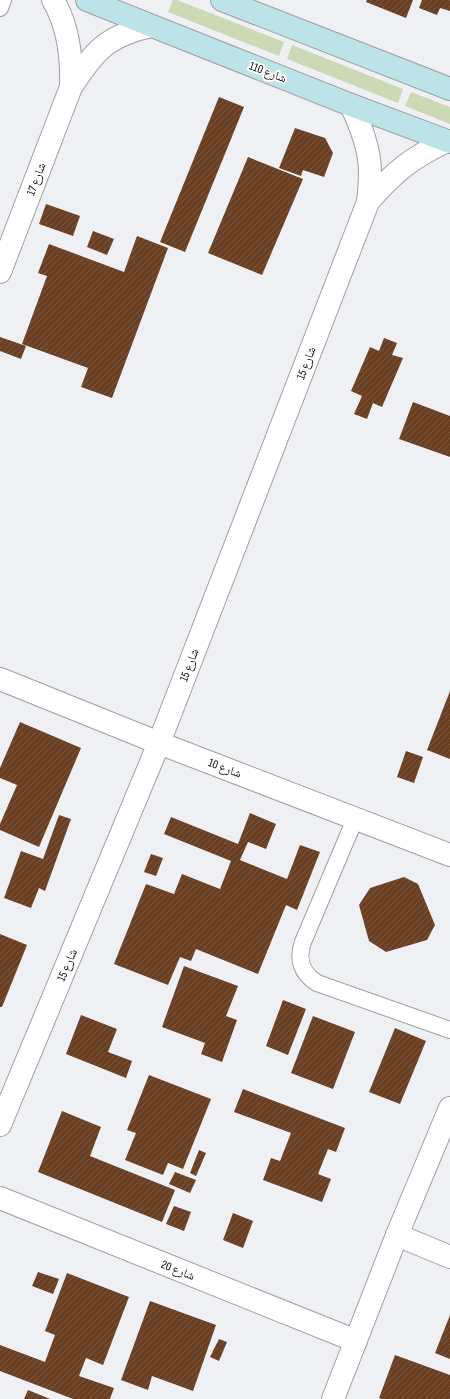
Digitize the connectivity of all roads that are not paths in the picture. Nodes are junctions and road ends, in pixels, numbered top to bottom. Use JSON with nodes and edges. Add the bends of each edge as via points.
{"nodes":[{"id":1,"x":3,"y":0,"type":"edge"},
{"id":2,"x":53,"y":0,"type":"edge"},
{"id":3,"x":87,"y":0,"type":"edge"},
{"id":4,"x":222,"y":0,"type":"edge"},
{"id":5,"x":0,"y":8,"type":"edge"},
{"id":6,"x":151,"y":26,"type":"junction"},
{"id":7,"x":71,"y":86,"type":"junction"},
{"id":8,"x":450,"y":89,"type":"edge"},
{"id":9,"x":351,"y":105,"type":"junction"},
{"id":10,"x":448,"y":142,"type":"edge"},
{"id":11,"x":368,"y":202,"type":"junction"},
{"id":12,"x":0,"y":272,"type":"edge"},
{"id":13,"x":0,"y":679,"type":"edge"},
{"id":14,"x":160,"y":743,"type":"junction"},
{"id":15,"x":355,"y":819,"type":"junction"},
{"id":16,"x":450,"y":855,"type":"edge"},
{"id":17,"x":450,"y":1030,"type":"edge"},
{"id":18,"x":450,"y":1108,"type":"edge"},
{"id":19,"x":0,"y":1125,"type":"edge"},
{"id":20,"x":0,"y":1198,"type":"edge"},
{"id":21,"x":397,"y":1235,"type":"junction"},
{"id":22,"x":450,"y":1256,"type":"edge"},
{"id":23,"x":356,"y":1341,"type":"junction"},
{"id":24,"x":333,"y":1399,"type":"edge"}],
"edges":[{"from":1,"to":5,"type":"lane"},
{"from":2,"to":7,"type":"street","name":"شارع 17","via":[[66,31],[71,62]]},
{"from":3,"to":6,"type":"main road","name":"شارع 110"},
{"from":4,"to":8,"type":"main road"},
{"from":6,"to":7,"type":"street","name":"شارع 17","via":[[122,34],[101,47]]},
{"from":6,"to":9,"type":"main road","name":"شارع 110"},
{"from":7,"to":12,"type":"street","name":"شارع 17"},
{"from":9,"to":10,"type":"main road","name":"شارع 110"},
{"from":9,"to":11,"type":"street","name":"شارع 15","via":[[362,128],[369,153]]},
{"from":10,"to":11,"type":"street","name":"شارع 15","via":[[423,152],[402,167]]},
{"from":11,"to":14,"type":"street","name":"شارع 15"},
{"from":13,"to":14,"type":"street","name":"شارع 10"},
{"from":14,"to":15,"type":"street","name":"شارع 10"},
{"from":14,"to":19,"type":"street","name":"شارع 15"},
{"from":15,"to":16,"type":"street","name":"شارع 10"},
{"from":15,"to":17,"type":"lane","via":[[303,942],[299,957],[301,965],[310,979],[317,983]]},
{"from":18,"to":21,"type":"street"},
{"from":20,"to":23,"type":"street","name":"شارع 20"},
{"from":21,"to":22,"type":"street"},
{"from":21,"to":23,"type":"street"},
{"from":23,"to":24,"type":"street"}]}
